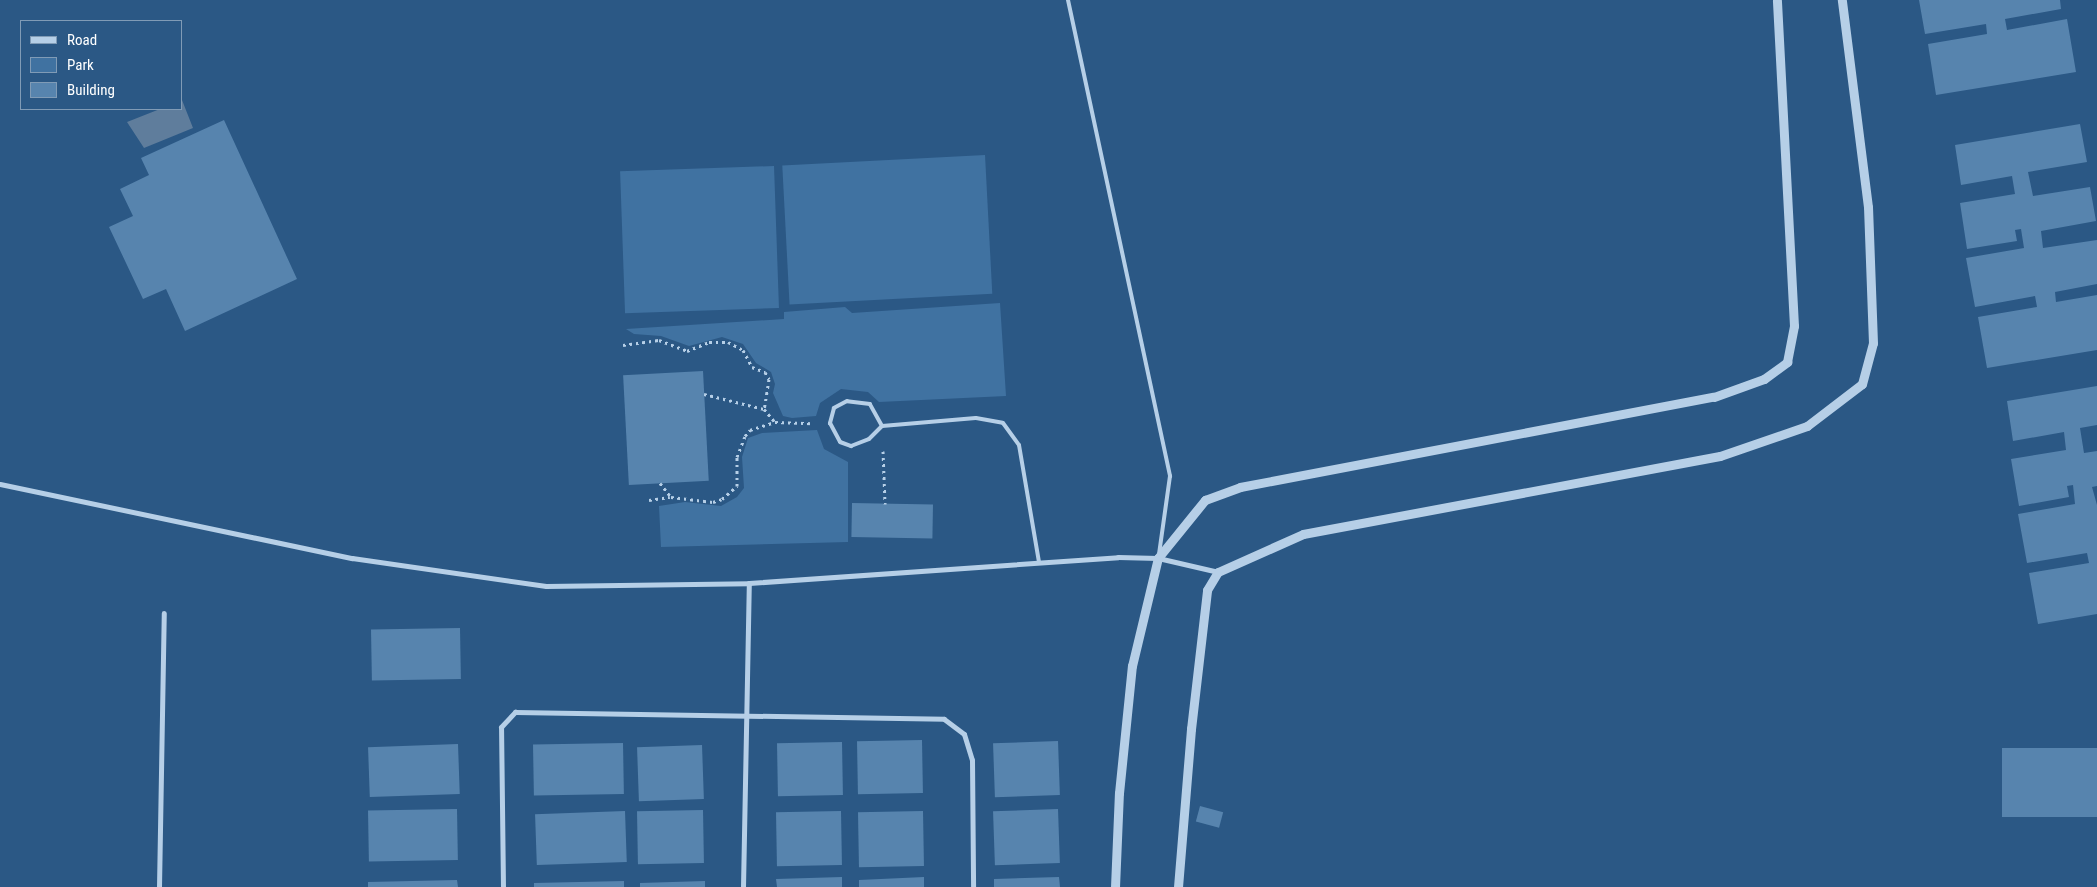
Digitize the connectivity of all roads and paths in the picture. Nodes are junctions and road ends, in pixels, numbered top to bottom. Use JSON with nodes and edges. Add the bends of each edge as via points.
{"nodes":[{"id":1,"x":1068,"y":0,"type":"edge"},
{"id":2,"x":1777,"y":0,"type":"edge"},
{"id":3,"x":1842,"y":0,"type":"edge"},
{"id":4,"x":622,"y":345,"type":"dead end"},
{"id":5,"x":704,"y":394,"type":"dead end"},
{"id":6,"x":764,"y":409,"type":"junction"},
{"id":7,"x":774,"y":422,"type":"junction"},
{"id":8,"x":830,"y":423,"type":"junction"},
{"id":9,"x":882,"y":426,"type":"junction"},
{"id":10,"x":660,"y":483,"type":"dead end"},
{"id":11,"x":0,"y":484,"type":"edge"},
{"id":12,"x":671,"y":497,"type":"junction"},
{"id":13,"x":649,"y":500,"type":"dead end"},
{"id":14,"x":885,"y":504,"type":"dead end"},
{"id":15,"x":1158,"y":558,"type":"junction"},
{"id":16,"x":1039,"y":562,"type":"junction"},
{"id":17,"x":1218,"y":572,"type":"junction"},
{"id":18,"x":749,"y":583,"type":"junction"},
{"id":19,"x":164,"y":613,"type":"dead end"},
{"id":20,"x":747,"y":716,"type":"junction"},
{"id":21,"x":159,"y":887,"type":"edge"},
{"id":22,"x":503,"y":887,"type":"edge"},
{"id":23,"x":743,"y":887,"type":"edge"},
{"id":24,"x":973,"y":887,"type":"edge"},
{"id":25,"x":1115,"y":887,"type":"edge"},
{"id":26,"x":1178,"y":887,"type":"edge"}],
"edges":[{"from":1,"to":15,"type":"lane","via":[[1170,476]]},
{"from":2,"to":15,"type":"street","via":[[1794,326],[1787,362],[1764,379],[1714,397],[1240,487],[1205,500]]},
{"from":3,"to":17,"type":"street","via":[[1868,207],[1873,343],[1862,384],[1807,426],[1720,456],[1302,534]]},
{"from":4,"to":6,"type":"path","via":[[659,340],[687,351],[709,342],[728,342],[743,350],[752,367],[765,372],[769,379]]},
{"from":5,"to":6,"type":"path"},
{"from":6,"to":7,"type":"path"},
{"from":7,"to":8,"type":"path"},
{"from":7,"to":12,"type":"path","via":[[750,430],[745,436],[737,457],[737,486],[732,492],[713,502]]},
{"from":8,"to":9,"type":"lane","via":[[840,442],[851,446],[869,439]]},
{"from":8,"to":9,"type":"lane","via":[[834,408],[847,401],[870,404]]},
{"from":9,"to":14,"type":"path"},
{"from":9,"to":16,"type":"lane","via":[[976,418],[1003,423],[1019,445]]},
{"from":10,"to":12,"type":"path"},
{"from":11,"to":18,"type":"street","via":[[352,558],[546,586]]},
{"from":12,"to":13,"type":"path"},
{"from":15,"to":16,"type":"street","via":[[1118,556]]},
{"from":15,"to":17,"type":"street"},
{"from":15,"to":25,"type":"street","via":[[1132,666],[1119,793]]},
{"from":16,"to":18,"type":"street"},
{"from":17,"to":26,"type":"street","via":[[1207,590],[1190,729]]},
{"from":18,"to":20,"type":"street"},
{"from":19,"to":21,"type":"street"},
{"from":20,"to":22,"type":"street","via":[[515,712],[501,726]]},
{"from":20,"to":23,"type":"street"},
{"from":20,"to":24,"type":"street","via":[[944,719],[964,734],[972,760]]}]}
